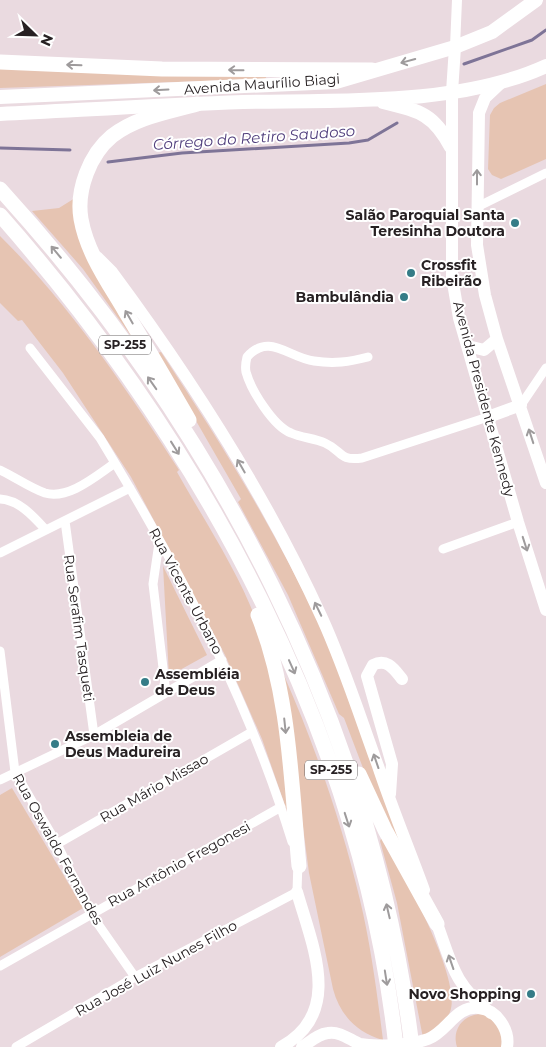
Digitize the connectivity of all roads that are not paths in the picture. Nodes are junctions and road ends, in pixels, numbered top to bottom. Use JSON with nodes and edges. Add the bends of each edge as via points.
{"nodes":[{"id":1,"x":536,"y":0,"type":"edge"},
{"id":2,"x":455,"y":2,"type":"edge"},
{"id":3,"x":455,"y":47,"type":"junction"},
{"id":4,"x":0,"y":62,"type":"edge"},
{"id":5,"x":546,"y":66,"type":"edge"},
{"id":6,"x":372,"y":70,"type":"junction"},
{"id":7,"x":502,"y":82,"type":"junction"},
{"id":8,"x":452,"y":92,"type":"junction"},
{"id":9,"x":0,"y":97,"type":"edge"},
{"id":10,"x":373,"y":99,"type":"junction"},
{"id":11,"x":197,"y":104,"type":"junction"},
{"id":12,"x":0,"y":114,"type":"edge"},
{"id":13,"x":451,"y":147,"type":"junction"},
{"id":14,"x":546,"y":173,"type":"edge"},
{"id":15,"x":0,"y":189,"type":"edge"},
{"id":16,"x":477,"y":207,"type":"junction"},
{"id":17,"x":0,"y":214,"type":"edge"},
{"id":18,"x":0,"y":230,"type":"edge"},
{"id":19,"x":91,"y":251,"type":"junction"},
{"id":20,"x":77,"y":308,"type":"junction"},
{"id":21,"x":497,"y":339,"type":"junction"},
{"id":22,"x":468,"y":346,"type":"junction"},
{"id":23,"x":30,"y":348,"type":"dead end"},
{"id":24,"x":368,"y":357,"type":"dead end"},
{"id":25,"x":546,"y":368,"type":"edge"},
{"id":26,"x":521,"y":405,"type":"junction"},
{"id":27,"x":488,"y":417,"type":"junction"},
{"id":28,"x":115,"y":463,"type":"junction"},
{"id":29,"x":0,"y":470,"type":"edge"},
{"id":30,"x":546,"y":483,"type":"edge"},
{"id":31,"x":130,"y":488,"type":"junction"},
{"id":32,"x":0,"y":499,"type":"edge"},
{"id":33,"x":234,"y":514,"type":"junction"},
{"id":34,"x":65,"y":521,"type":"junction"},
{"id":35,"x":518,"y":522,"type":"junction"},
{"id":36,"x":45,"y":529,"type":"junction"},
{"id":37,"x":223,"y":530,"type":"junction"},
{"id":38,"x":160,"y":543,"type":"junction"},
{"id":39,"x":444,"y":549,"type":"dead end"},
{"id":40,"x":0,"y":553,"type":"edge"},
{"id":41,"x":546,"y":610,"type":"edge"},
{"id":42,"x":0,"y":651,"type":"edge"},
{"id":43,"x":222,"y":660,"type":"junction"},
{"id":44,"x":310,"y":667,"type":"junction"},
{"id":45,"x":402,"y":679,"type":"dead end"},
{"id":46,"x":166,"y":693,"type":"junction"},
{"id":47,"x":252,"y":732,"type":"junction"},
{"id":48,"x":94,"y":735,"type":"junction"},
{"id":49,"x":15,"y":772,"type":"junction"},
{"id":50,"x":0,"y":780,"type":"edge"},
{"id":51,"x":390,"y":801,"type":"junction"},
{"id":52,"x":281,"y":807,"type":"junction"},
{"id":53,"x":56,"y":844,"type":"junction"},
{"id":54,"x":299,"y":866,"type":"junction"},
{"id":55,"x":297,"y":892,"type":"junction"},
{"id":56,"x":91,"y":914,"type":"junction"},
{"id":57,"x":437,"y":924,"type":"junction"},
{"id":58,"x":0,"y":966,"type":"edge"},
{"id":59,"x":135,"y":977,"type":"junction"},
{"id":60,"x":491,"y":1013,"type":"junction"},
{"id":61,"x":16,"y":1047,"type":"edge"},
{"id":62,"x":281,"y":1047,"type":"edge"},
{"id":63,"x":302,"y":1047,"type":"edge"},
{"id":64,"x":396,"y":1047,"type":"edge"},
{"id":65,"x":412,"y":1047,"type":"edge"},
{"id":66,"x":507,"y":1047,"type":"edge"}],
"edges":[{"from":1,"to":3,"type":"main road","name":"Avenida Maurílio Biagi","via":[[492,32]]},
{"from":2,"to":3,"type":"street"},
{"from":3,"to":6,"type":"main road","name":"Avenida Maurílio Biagi","one_way":true},
{"from":3,"to":8,"type":"main road","name":"Avenida Presidente Kennedy"},
{"from":6,"to":4,"type":"highway","one_way":true,"via":[[162,69]]},
{"from":5,"to":7,"type":"main road","name":"Avenida Maurílio Biagi"},
{"from":6,"to":9,"type":"main road","name":"Avenida Maurílio Biagi","one_way":true,"via":[[336,82]]},
{"from":7,"to":8,"type":"main road","name":"Avenida Maurílio Biagi"},
{"from":16,"to":7,"type":"main road","name":"Avenida Presidente Kennedy","one_way":true,"via":[[479,114],[485,98]]},
{"from":8,"to":10,"type":"main road","name":"Avenida Maurílio Biagi"},
{"from":8,"to":13,"type":"main road","name":"Avenida Presidente Kennedy"},
{"from":10,"to":11,"type":"main road","name":"Avenida Maurílio Biagi"},
{"from":10,"to":13,"type":"main road","via":[[410,108],[431,118],[442,128]]},
{"from":11,"to":12,"type":"main road","name":"Avenida Maurílio Biagi"},
{"from":11,"to":19,"type":"highway","via":[[141,120],[124,128],[102,146],[88,171],[81,201],[81,216]]},
{"from":13,"to":22,"type":"main road","name":"Avenida Presidente Kennedy","via":[[452,277]]},
{"from":14,"to":16,"type":"street"},
{"from":33,"to":15,"type":"highway","number":"SP-255","one_way":true,"via":[[179,422],[80,281]]},
{"from":16,"to":21,"type":"main road","name":"Avenida Presidente Kennedy","via":[[477,245],[485,295]]},
{"from":17,"to":20,"type":"highway","number":"SP-255"},
{"from":18,"to":20,"type":"highway"},
{"from":33,"to":19,"type":"highway","one_way":true,"via":[[211,461]]},
{"from":51,"to":19,"type":"main road","one_way":true,"via":[[342,666],[282,537],[212,417],[164,343],[112,272]]},
{"from":20,"to":37,"type":"highway","number":"SP-255","one_way":true,"via":[[155,416]]},
{"from":21,"to":22,"type":"main road","via":[[484,350]]},
{"from":21,"to":26,"type":"main road","name":"Avenida Presidente Kennedy"},
{"from":22,"to":27,"type":"main road","name":"Avenida Presidente Kennedy"},
{"from":23,"to":28,"type":"street","name":"Rua Vicente Urbano","via":[[100,438]]},
{"from":24,"to":27,"type":"street","via":[[334,364],[259,346],[247,357],[245,370],[254,393],[289,433],[326,444],[349,460]]},
{"from":25,"to":26,"type":"street"},
{"from":26,"to":27,"type":"main road"},
{"from":30,"to":26,"type":"main road","name":"Avenida Presidente Kennedy","one_way":true},
{"from":27,"to":35,"type":"main road","name":"Avenida Presidente Kennedy"},
{"from":28,"to":29,"type":"street","via":[[78,487],[47,493]]},
{"from":28,"to":31,"type":"street","name":"Rua Vicente Urbano"},
{"from":31,"to":34,"type":"street"},
{"from":31,"to":38,"type":"street","name":"Rua Vicente Urbano"},
{"from":32,"to":36,"type":"street","via":[[17,504]]},
{"from":33,"to":44,"type":"highway","number":"SP-255"},
{"from":34,"to":36,"type":"street"},
{"from":34,"to":48,"type":"street","name":"Rua Serafim Tasqueti"},
{"from":35,"to":39,"type":"street"},
{"from":35,"to":41,"type":"main road","name":"Avenida Presidente Kennedy","one_way":true},
{"from":36,"to":40,"type":"street"},
{"from":37,"to":54,"type":"highway","one_way":true,"via":[[275,663]]},
{"from":37,"to":64,"type":"highway","number":"SP-255","one_way":true,"via":[[298,679],[337,788],[364,876],[385,972]]},
{"from":38,"to":43,"type":"street","name":"Rua Vicente Urbano"},
{"from":38,"to":46,"type":"street","via":[[153,584]]},
{"from":42,"to":49,"type":"street","name":"Rua Oswaldo Fernandes"},
{"from":43,"to":46,"type":"street"},
{"from":43,"to":47,"type":"street","name":"Rua Vicente Urbano"},
{"from":44,"to":57,"type":"highway","via":[[378,815]]},
{"from":65,"to":44,"type":"highway","number":"SP-255","one_way":true,"via":[[391,924],[369,836],[345,758]]},
{"from":45,"to":51,"type":"main road","via":[[390,664],[382,662],[373,665],[367,676],[392,764]]},
{"from":46,"to":48,"type":"street"},
{"from":47,"to":52,"type":"street","name":"Rua Vicente Urbano"},
{"from":47,"to":53,"type":"street","name":"Rua Mário Missao"},
{"from":48,"to":49,"type":"street"},
{"from":49,"to":50,"type":"street"},
{"from":49,"to":53,"type":"street","name":"Rua Oswaldo Fernandes"},
{"from":51,"to":57,"type":"main road"},
{"from":52,"to":54,"type":"street","name":"Rua Vicente Urbano"},
{"from":52,"to":56,"type":"street","name":"Rua Antônio Fregonesi"},
{"from":53,"to":56,"type":"street","name":"Rua Oswaldo Fernandes"},
{"from":54,"to":55,"type":"street"},
{"from":55,"to":59,"type":"street","name":"Rua José Luiz Nunes Filho"},
{"from":55,"to":62,"type":"main road","via":[[318,967],[320,992],[304,1032]]},
{"from":56,"to":58,"type":"street","name":"Rua Antônio Fregonesi"},
{"from":56,"to":59,"type":"street","name":"Rua Oswaldo Fernandes"},
{"from":60,"to":57,"type":"main road","one_way":true,"via":[[476,1002],[459,982]]},
{"from":59,"to":61,"type":"street","name":"Rua José Luiz Nunes Filho"},
{"from":60,"to":63,"type":"main road","via":[[483,1008],[468,1009],[454,1017],[437,1034],[421,1041],[368,1046],[335,1032],[320,1035]]},
{"from":60,"to":66,"type":"main road","via":[[504,1027]]}]}
